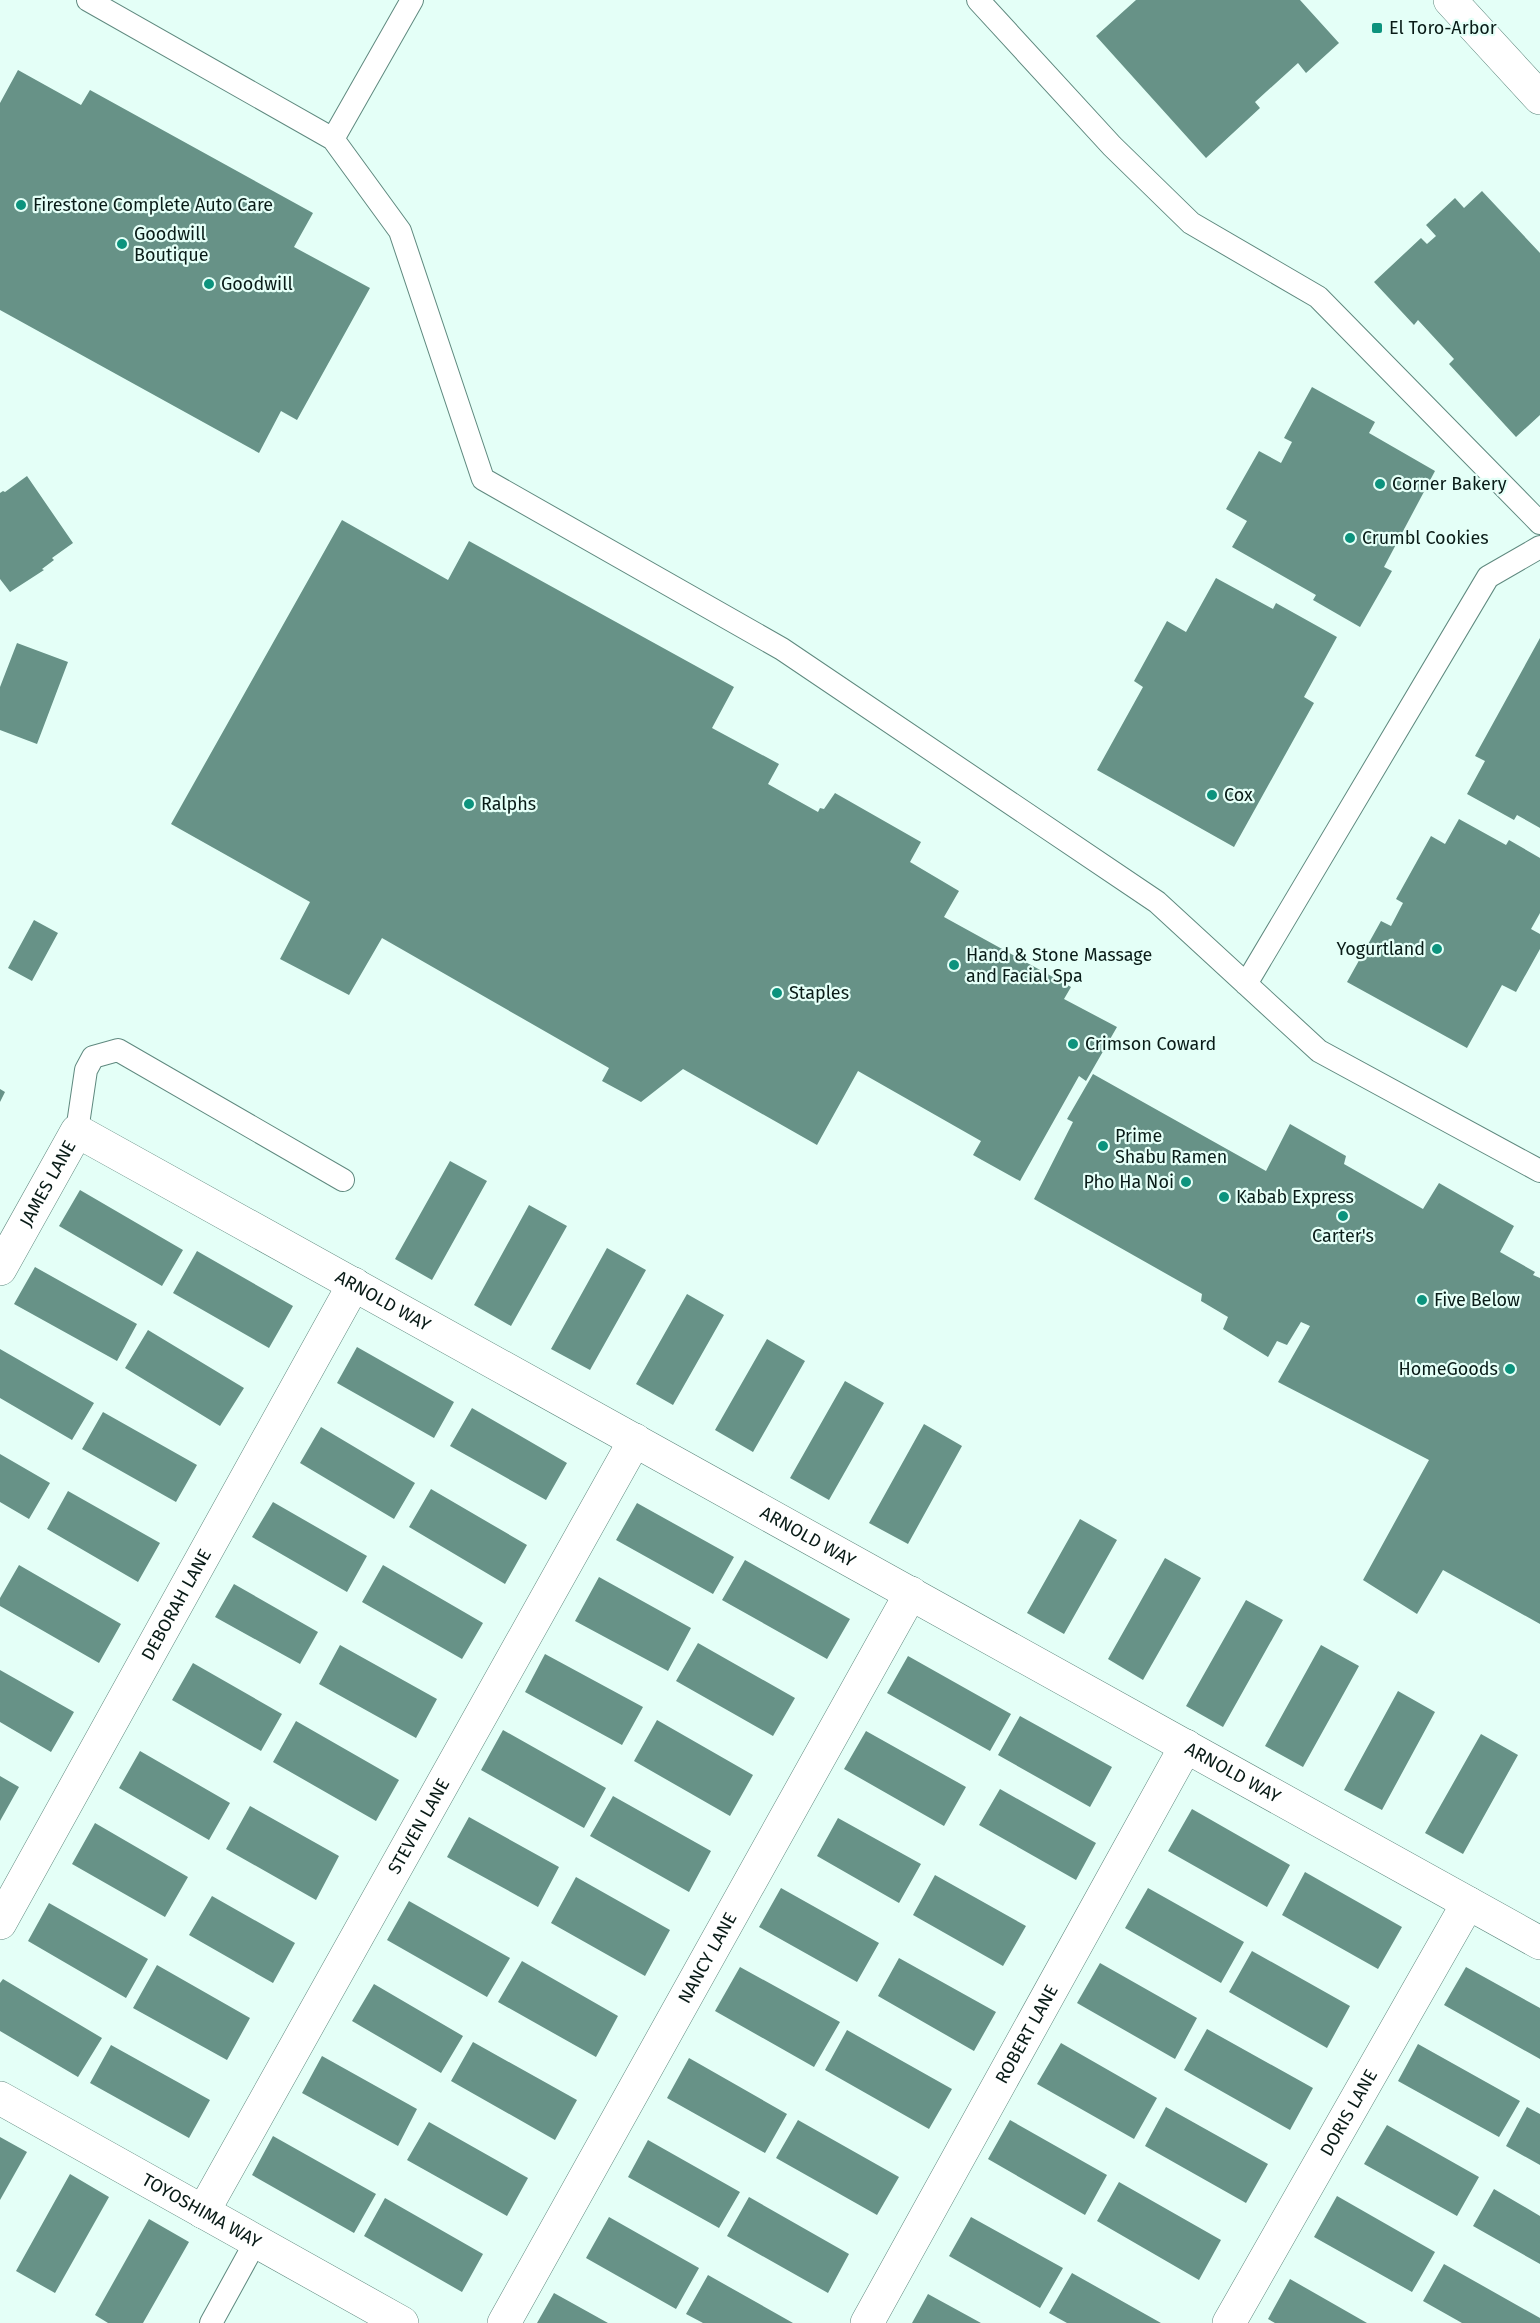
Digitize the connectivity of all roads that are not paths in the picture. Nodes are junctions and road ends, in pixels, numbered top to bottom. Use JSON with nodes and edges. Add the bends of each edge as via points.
{"nodes":[{"id":1,"x":88,"y":0,"type":"edge"},
{"id":2,"x":412,"y":0,"type":"edge"},
{"id":3,"x":978,"y":0,"type":"edge"},
{"id":4,"x":1450,"y":0,"type":"edge"},
{"id":5,"x":1540,"y":98,"type":"edge"},
{"id":6,"x":333,"y":139,"type":"junction"},
{"id":7,"x":1540,"y":523,"type":"edge"},
{"id":8,"x":1540,"y":547,"type":"edge"},
{"id":9,"x":1246,"y":984,"type":"junction"},
{"id":10,"x":77,"y":1131,"type":"junction"},
{"id":11,"x":1540,"y":1171,"type":"edge"},
{"id":12,"x":343,"y":1180,"type":"dead end"},
{"id":13,"x":11,"y":1223,"type":"edge"},
{"id":14,"x":0,"y":1269,"type":"edge"},
{"id":15,"x":354,"y":1284,"type":"junction"},
{"id":16,"x":635,"y":1440,"type":"junction"},
{"id":17,"x":911,"y":1593,"type":"junction"},
{"id":18,"x":1186,"y":1746,"type":"junction"},
{"id":19,"x":1468,"y":1903,"type":"junction"},
{"id":20,"x":0,"y":1923,"type":"edge"},
{"id":21,"x":1540,"y":1943,"type":"edge"},
{"id":22,"x":0,"y":2098,"type":"edge"},
{"id":23,"x":203,"y":2212,"type":"junction"},
{"id":24,"x":256,"y":2241,"type":"junction"},
{"id":25,"x":211,"y":2323,"type":"edge"},
{"id":26,"x":402,"y":2323,"type":"edge"},
{"id":27,"x":504,"y":2323,"type":"edge"},
{"id":28,"x":867,"y":2323,"type":"edge"},
{"id":29,"x":1230,"y":2323,"type":"edge"}],
"edges":[{"from":1,"to":6,"type":"lane"},
{"from":2,"to":6,"type":"lane"},
{"from":3,"to":7,"type":"lane","via":[[1112,146],[1191,223],[1318,297]]},
{"from":4,"to":5,"type":"street"},
{"from":6,"to":9,"type":"lane","via":[[400,231],[483,479],[782,649],[1157,902]]},
{"from":8,"to":9,"type":"lane","via":[[1488,577]]},
{"from":9,"to":11,"type":"lane","via":[[1319,1051]]},
{"from":10,"to":12,"type":"lane","via":[[86,1070],[93,1058],[118,1050]]},
{"from":10,"to":13,"type":"street","name":"JAMES LANE"},
{"from":10,"to":15,"type":"street","name":"ARNOLD WAY"},
{"from":13,"to":14,"type":"street","name":"JAMES LANE"},
{"from":15,"to":16,"type":"street","name":"ARNOLD WAY"},
{"from":15,"to":20,"type":"street","name":"DEBORAH LANE"},
{"from":16,"to":17,"type":"street","name":"ARNOLD WAY"},
{"from":16,"to":23,"type":"street","name":"STEVEN LANE"},
{"from":17,"to":18,"type":"street","name":"ARNOLD WAY"},
{"from":17,"to":27,"type":"street","name":"NANCY LANE"},
{"from":18,"to":19,"type":"street","name":"ARNOLD WAY"},
{"from":18,"to":28,"type":"street","name":"ROBERT LANE"},
{"from":19,"to":21,"type":"street","name":"ARNOLD WAY"},
{"from":19,"to":29,"type":"street","name":"DORIS LANE"},
{"from":22,"to":23,"type":"street","name":"TOYOSHIMA WAY"},
{"from":23,"to":24,"type":"street","name":"TOYOSHIMA WAY"},
{"from":24,"to":25,"type":"lane"},
{"from":24,"to":26,"type":"street","name":"TOYOSHIMA WAY"}]}
